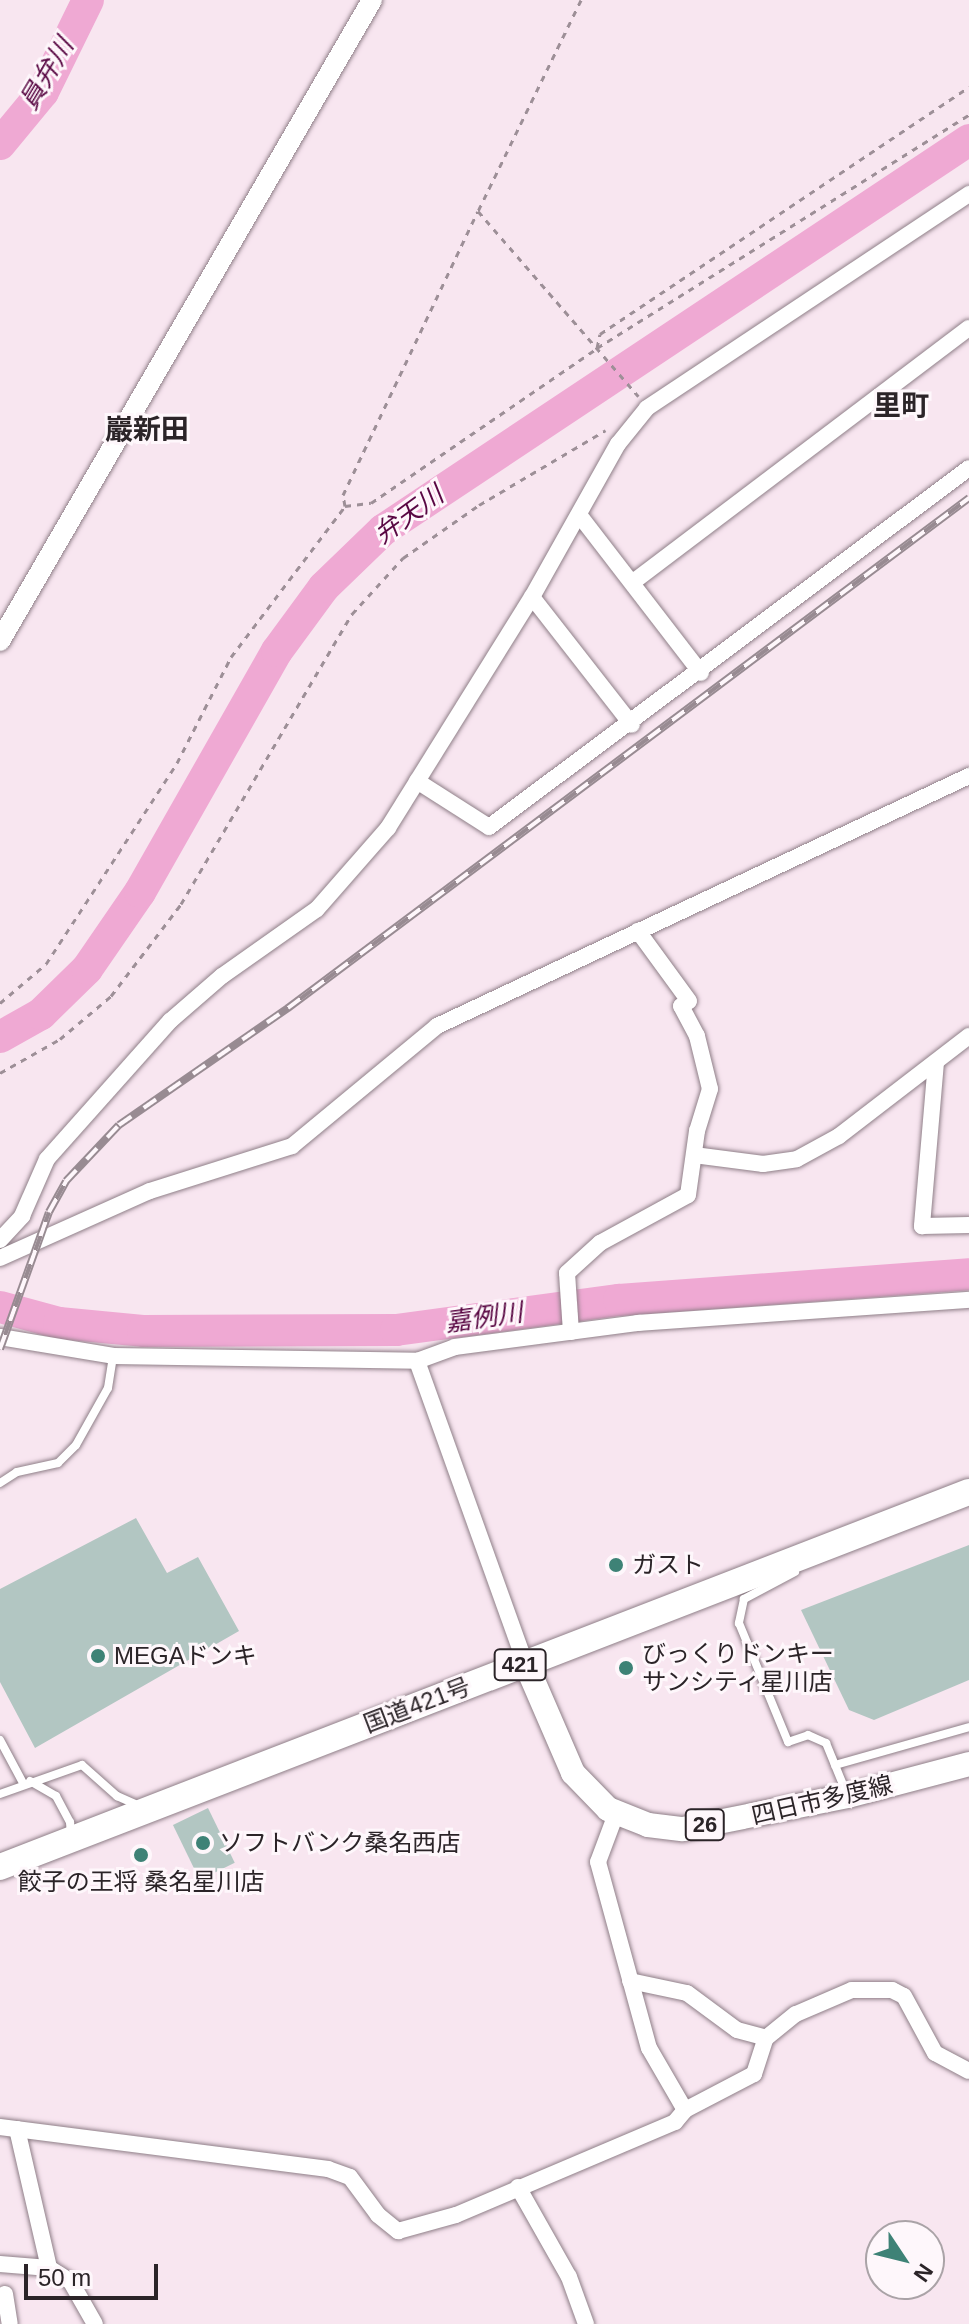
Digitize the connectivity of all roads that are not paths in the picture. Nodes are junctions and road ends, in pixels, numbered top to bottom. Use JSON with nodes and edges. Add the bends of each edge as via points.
{"nodes":[{"id":1,"x":372,"y":0,"type":"edge"},
{"id":2,"x":969,"y":194,"type":"edge"},
{"id":3,"x":969,"y":328,"type":"edge"},
{"id":4,"x":969,"y":468,"type":"edge"},
{"id":5,"x":580,"y":516,"type":"junction"},
{"id":6,"x":633,"y":582,"type":"junction"},
{"id":7,"x":532,"y":597,"type":"junction"},
{"id":8,"x":0,"y":641,"type":"edge"},
{"id":9,"x":701,"y":673,"type":"junction"},
{"id":10,"x":632,"y":725,"type":"junction"},
{"id":11,"x":969,"y":776,"type":"edge"},
{"id":12,"x":417,"y":781,"type":"junction"},
{"id":13,"x":638,"y":931,"type":"junction"},
{"id":14,"x":969,"y":1036,"type":"edge"},
{"id":15,"x":936,"y":1062,"type":"junction"},
{"id":16,"x":694,"y":1155,"type":"junction"},
{"id":17,"x":969,"y":1225,"type":"edge"},
{"id":18,"x":0,"y":1240,"type":"edge"},
{"id":19,"x":0,"y":1258,"type":"edge"},
{"id":20,"x":969,"y":1300,"type":"edge"},
{"id":21,"x":570,"y":1328,"type":"junction"},
{"id":22,"x":0,"y":1337,"type":"edge"},
{"id":23,"x":113,"y":1356,"type":"junction"},
{"id":24,"x":417,"y":1361,"type":"junction"},
{"id":25,"x":0,"y":1483,"type":"edge"},
{"id":26,"x":969,"y":1492,"type":"edge"},
{"id":27,"x":802,"y":1555,"type":"junction"},
{"id":28,"x":525,"y":1662,"type":"junction"},
{"id":29,"x":969,"y":1727,"type":"edge"},
{"id":30,"x":0,"y":1740,"type":"edge"},
{"id":31,"x":969,"y":1764,"type":"edge"},
{"id":32,"x":835,"y":1765,"type":"junction"},
{"id":33,"x":26,"y":1782,"type":"junction"},
{"id":34,"x":0,"y":1794,"type":"edge"},
{"id":35,"x":848,"y":1796,"type":"junction"},
{"id":36,"x":149,"y":1809,"type":"junction"},
{"id":37,"x":616,"y":1814,"type":"junction"},
{"id":38,"x":71,"y":1840,"type":"junction"},
{"id":39,"x":0,"y":1867,"type":"edge"},
{"id":40,"x":630,"y":1981,"type":"junction"},
{"id":41,"x":766,"y":2038,"type":"junction"},
{"id":42,"x":969,"y":2071,"type":"edge"},
{"id":43,"x":685,"y":2110,"type":"junction"},
{"id":44,"x":8,"y":2128,"type":"edge"},
{"id":45,"x":518,"y":2187,"type":"junction"},
{"id":46,"x":0,"y":2264,"type":"edge"},
{"id":47,"x":49,"y":2268,"type":"junction"},
{"id":48,"x":5,"y":2294,"type":"dead end"},
{"id":49,"x":10,"y":2324,"type":"edge"},
{"id":50,"x":95,"y":2324,"type":"edge"},
{"id":51,"x":586,"y":2324,"type":"edge"}],
"edges":[{"from":1,"to":8,"type":"street"},
{"from":2,"to":5,"type":"street","via":[[658,400],[634,423]]},
{"from":3,"to":6,"type":"street"},
{"from":4,"to":9,"type":"street"},
{"from":5,"to":6,"type":"street"},
{"from":5,"to":7,"type":"street"},
{"from":6,"to":9,"type":"street"},
{"from":7,"to":10,"type":"street"},
{"from":7,"to":12,"type":"street"},
{"from":9,"to":10,"type":"street"},
{"from":10,"to":12,"type":"street","via":[[489,827]]},
{"from":11,"to":13,"type":"street"},
{"from":12,"to":18,"type":"street","via":[[388,828],[317,909],[222,976],[170,1021],[47,1159],[22,1216]]},
{"from":13,"to":16,"type":"street","via":[[689,1001],[681,1006],[707,1070],[710,1089]]},
{"from":13,"to":19,"type":"street","via":[[437,1026],[292,1146],[249,1164],[150,1191]]},
{"from":14,"to":15,"type":"street"},
{"from":15,"to":16,"type":"street","via":[[839,1136],[797,1159],[763,1164]]},
{"from":15,"to":17,"type":"street","via":[[922,1226]]},
{"from":16,"to":21,"type":"street","via":[[688,1195],[600,1243],[567,1273]]},
{"from":20,"to":21,"type":"street"},
{"from":21,"to":24,"type":"street","via":[[455,1347]]},
{"from":22,"to":23,"type":"street"},
{"from":23,"to":24,"type":"street"},
{"from":23,"to":25,"type":"lane","via":[[108,1388],[76,1445],[58,1463],[17,1472]]},
{"from":24,"to":28,"type":"street"},
{"from":26,"to":27,"type":"highway","name":"国道421号","number":"421"},
{"from":27,"to":28,"type":"highway","name":"国道421号","number":"421"},
{"from":27,"to":32,"type":"lane","via":[[803,1568],[744,1599],[739,1623],[788,1742],[808,1735],[826,1743]]},
{"from":28,"to":36,"type":"highway","name":"国道421号","number":"421"},
{"from":28,"to":37,"type":"main road","via":[[573,1773]]},
{"from":29,"to":32,"type":"lane"},
{"from":30,"to":33,"type":"lane"},
{"from":31,"to":35,"type":"main road","name":"四日市多度線","number":"26"},
{"from":32,"to":35,"type":"lane"},
{"from":33,"to":34,"type":"lane"},
{"from":33,"to":36,"type":"lane","via":[[82,1765],[117,1796]]},
{"from":33,"to":38,"type":"lane","via":[[56,1796]]},
{"from":35,"to":37,"type":"main road","name":"四日市多度線","number":"26","via":[[683,1829]]},
{"from":36,"to":38,"type":"highway","name":"国道421号","number":"421"},
{"from":37,"to":40,"type":"street","via":[[598,1862]]},
{"from":38,"to":39,"type":"highway","name":"国道421号","number":"421"},
{"from":40,"to":41,"type":"street","via":[[687,1993],[737,2030]]},
{"from":40,"to":43,"type":"street","via":[[649,2048]]},
{"from":41,"to":42,"type":"street","via":[[796,2014],[852,1990],[892,1990],[904,1996],[935,2053]]},
{"from":41,"to":43,"type":"street","via":[[754,2074]]},
{"from":43,"to":45,"type":"street","via":[[662,2128]]},
{"from":44,"to":45,"type":"street","via":[[328,2169],[350,2177],[378,2215],[398,2231],[456,2215]]},
{"from":44,"to":47,"type":"street"},
{"from":45,"to":51,"type":"street","via":[[569,2277]]},
{"from":46,"to":47,"type":"street"},
{"from":47,"to":50,"type":"street","via":[[71,2282]]},
{"from":48,"to":49,"type":"street"}]}
